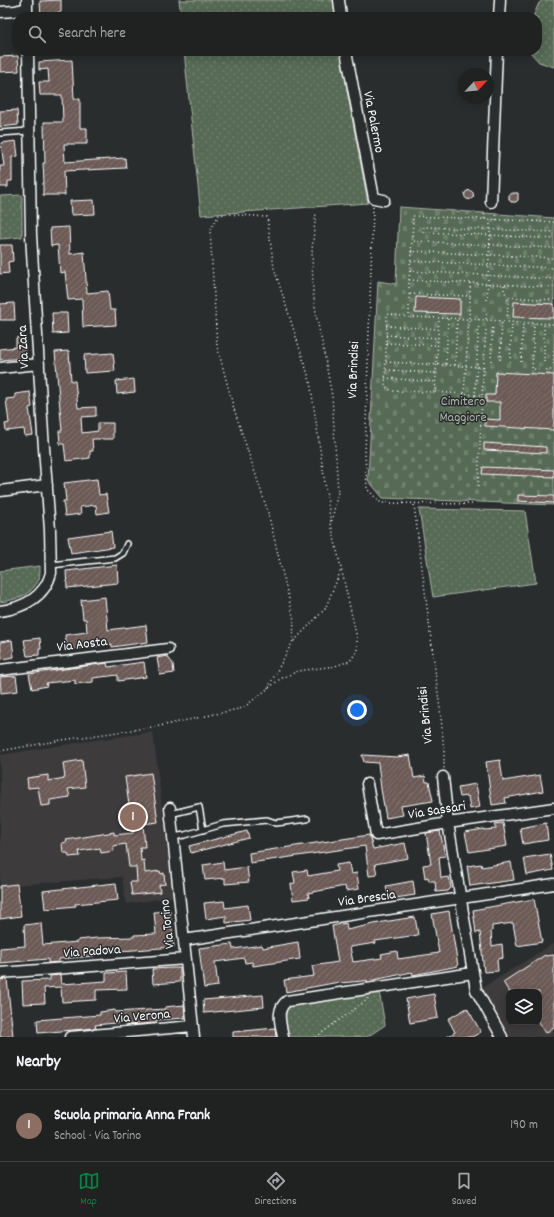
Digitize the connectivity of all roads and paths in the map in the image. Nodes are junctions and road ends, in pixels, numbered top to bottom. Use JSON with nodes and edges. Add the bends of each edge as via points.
{"nodes":[{"id":1,"x":339,"y":0,"type":"edge"},
{"id":2,"x":500,"y":0,"type":"edge"},
{"id":3,"x":27,"y":8,"type":"edge"},
{"id":4,"x":0,"y":12,"type":"edge"},
{"id":5,"x":340,"y":12,"type":"edge"},
{"id":6,"x":499,"y":12,"type":"edge"},
{"id":7,"x":28,"y":56,"type":"edge"},
{"id":8,"x":347,"y":56,"type":"edge"},
{"id":9,"x":497,"y":56,"type":"edge"},
{"id":10,"x":29,"y":131,"type":"junction"},
{"id":11,"x":0,"y":133,"type":"edge"},
{"id":12,"x":379,"y":199,"type":"joint"},
{"id":13,"x":491,"y":202,"type":"dead end"},
{"id":14,"x":316,"y":212,"type":"dead end"},
{"id":15,"x":485,"y":212,"type":"dead end"},
{"id":16,"x":496,"y":212,"type":"dead end"},
{"id":17,"x":484,"y":219,"type":"junction"},
{"id":18,"x":490,"y":219,"type":"junction"},
{"id":19,"x":496,"y":220,"type":"junction"},
{"id":20,"x":554,"y":222,"type":"edge"},
{"id":21,"x":490,"y":230,"type":"junction"},
{"id":22,"x":554,"y":232,"type":"edge"},
{"id":23,"x":490,"y":236,"type":"junction"},
{"id":24,"x":554,"y":239,"type":"edge"},
{"id":25,"x":412,"y":241,"type":"junction"},
{"id":26,"x":489,"y":245,"type":"junction"},
{"id":27,"x":554,"y":248,"type":"edge"},
{"id":28,"x":411,"y":251,"type":"junction"},
{"id":29,"x":489,"y":255,"type":"junction"},
{"id":30,"x":554,"y":258,"type":"edge"},
{"id":31,"x":411,"y":261,"type":"junction"},
{"id":32,"x":488,"y":265,"type":"junction"},
{"id":33,"x":554,"y":268,"type":"edge"},
{"id":34,"x":410,"y":271,"type":"junction"},
{"id":35,"x":488,"y":275,"type":"junction"},
{"id":36,"x":554,"y":279,"type":"edge"},
{"id":37,"x":409,"y":280,"type":"junction"},
{"id":38,"x":470,"y":283,"type":"junction"},
{"id":39,"x":488,"y":284,"type":"junction"},
{"id":40,"x":504,"y":285,"type":"junction"},
{"id":41,"x":554,"y":287,"type":"edge"},
{"id":42,"x":409,"y":294,"type":"junction"},
{"id":43,"x":470,"y":296,"type":"junction"},
{"id":44,"x":508,"y":297,"type":"junction"},
{"id":45,"x":487,"y":300,"type":"dead end"},
{"id":46,"x":554,"y":300,"type":"edge"},
{"id":47,"x":487,"y":311,"type":"dead end"},
{"id":48,"x":409,"y":317,"type":"junction"},
{"id":49,"x":439,"y":318,"type":"junction"},
{"id":50,"x":448,"y":318,"type":"junction"},
{"id":51,"x":457,"y":318,"type":"junction"},
{"id":52,"x":469,"y":319,"type":"junction"},
{"id":53,"x":479,"y":320,"type":"junction"},
{"id":54,"x":486,"y":320,"type":"junction"},
{"id":55,"x":492,"y":320,"type":"junction"},
{"id":56,"x":502,"y":321,"type":"junction"},
{"id":57,"x":507,"y":322,"type":"junction"},
{"id":58,"x":512,"y":322,"type":"junction"},
{"id":59,"x":523,"y":322,"type":"junction"},
{"id":60,"x":534,"y":323,"type":"junction"},
{"id":61,"x":544,"y":323,"type":"junction"},
{"id":62,"x":554,"y":324,"type":"edge"},
{"id":63,"x":386,"y":326,"type":"junction"},
{"id":64,"x":438,"y":329,"type":"junction"},
{"id":65,"x":486,"y":329,"type":"dead end"},
{"id":66,"x":386,"y":334,"type":"junction"},
{"id":67,"x":438,"y":338,"type":"junction"},
{"id":68,"x":386,"y":343,"type":"junction"},
{"id":69,"x":437,"y":346,"type":"junction"},
{"id":70,"x":554,"y":351,"type":"edge"},
{"id":71,"x":500,"y":360,"type":"dead end"},
{"id":72,"x":491,"y":361,"type":"dead end"},
{"id":73,"x":386,"y":362,"type":"junction"},
{"id":74,"x":510,"y":362,"type":"dead end"},
{"id":75,"x":521,"y":362,"type":"dead end"},
{"id":76,"x":544,"y":362,"type":"dead end"},
{"id":77,"x":39,"y":364,"type":"junction"},
{"id":78,"x":436,"y":364,"type":"junction"},
{"id":79,"x":446,"y":365,"type":"junction"},
{"id":80,"x":455,"y":365,"type":"junction"},
{"id":81,"x":466,"y":366,"type":"junction"},
{"id":82,"x":476,"y":366,"type":"junction"},
{"id":83,"x":484,"y":367,"type":"junction"},
{"id":84,"x":0,"y":368,"type":"edge"},
{"id":85,"x":385,"y":370,"type":"junction"},
{"id":86,"x":554,"y":370,"type":"edge"},
{"id":87,"x":436,"y":373,"type":"junction"},
{"id":88,"x":385,"y":378,"type":"junction"},
{"id":89,"x":436,"y":382,"type":"junction"},
{"id":90,"x":435,"y":392,"type":"junction"},
{"id":91,"x":464,"y":394,"type":"junction"},
{"id":92,"x":474,"y":395,"type":"junction"},
{"id":93,"x":482,"y":396,"type":"junction"},
{"id":94,"x":47,"y":485,"type":"junction"},
{"id":95,"x":478,"y":487,"type":"dead end"},
{"id":96,"x":0,"y":491,"type":"edge"},
{"id":97,"x":473,"y":504,"type":"dead end"},
{"id":98,"x":414,"y":505,"type":"junction"},
{"id":99,"x":331,"y":524,"type":"junction"},
{"id":100,"x":127,"y":544,"type":"dead end"},
{"id":101,"x":50,"y":565,"type":"junction"},
{"id":102,"x":342,"y":570,"type":"junction"},
{"id":103,"x":0,"y":611,"type":"edge"},
{"id":104,"x":293,"y":641,"type":"junction"},
{"id":105,"x":168,"y":649,"type":"dead end"},
{"id":106,"x":0,"y":670,"type":"edge"},
{"id":107,"x":268,"y":688,"type":"junction"},
{"id":108,"x":0,"y":751,"type":"edge"},
{"id":109,"x":443,"y":777,"type":"joint"},
{"id":110,"x":367,"y":784,"type":"dead end"},
{"id":111,"x":554,"y":808,"type":"edge"},
{"id":112,"x":170,"y":811,"type":"joint"},
{"id":113,"x":307,"y":819,"type":"dead end"},
{"id":114,"x":448,"y":823,"type":"junction"},
{"id":115,"x":203,"y":830,"type":"junction"},
{"id":116,"x":172,"y":837,"type":"junction"},
{"id":117,"x":554,"y":884,"type":"edge"},
{"id":118,"x":461,"y":899,"type":"junction"},
{"id":119,"x":184,"y":940,"type":"junction"},
{"id":120,"x":186,"y":959,"type":"junction"},
{"id":121,"x":0,"y":973,"type":"edge"},
{"id":122,"x":473,"y":973,"type":"junction"},
{"id":123,"x":370,"y":989,"type":"junction"},
{"id":124,"x":193,"y":1026,"type":"junction"},
{"id":125,"x":70,"y":1037,"type":"edge"},
{"id":126,"x":194,"y":1037,"type":"edge"},
{"id":127,"x":283,"y":1037,"type":"edge"},
{"id":128,"x":316,"y":1037,"type":"edge"},
{"id":129,"x":502,"y":1037,"type":"edge"}],
"edges":[{"from":1,"to":5,"type":"street"},
{"from":2,"to":6,"type":"street"},
{"from":3,"to":4,"type":"street"},
{"from":7,"to":10,"type":"street","name":"Via Zara"},
{"from":8,"to":12,"type":"street","name":"Via Palermo"},
{"from":9,"to":13,"type":"street"},
{"from":10,"to":11,"type":"lane"},
{"from":10,"to":77,"type":"street","name":"Via Zara","via":[[31,235]]},
{"from":12,"to":98,"type":"path","name":"Via Brindisi","via":[[366,489],[381,503]]},
{"from":14,"to":99,"type":"path","via":[[312,250],[313,291],[332,396],[338,492]]},
{"from":15,"to":17,"type":"path"},
{"from":16,"to":19,"type":"path"},
{"from":17,"to":18,"type":"path"},
{"from":17,"to":25,"type":"path","via":[[413,216]]},
{"from":18,"to":19,"type":"path"},
{"from":18,"to":21,"type":"path"},
{"from":19,"to":20,"type":"path"},
{"from":21,"to":22,"type":"path"},
{"from":21,"to":23,"type":"path"},
{"from":21,"to":23,"type":"path","via":[[424,227],[424,232]]},
{"from":23,"to":24,"type":"path"},
{"from":23,"to":26,"type":"path"},
{"from":25,"to":26,"type":"path"},
{"from":25,"to":28,"type":"path"},
{"from":26,"to":27,"type":"path"},
{"from":26,"to":29,"type":"path"},
{"from":28,"to":29,"type":"path"},
{"from":28,"to":31,"type":"path"},
{"from":29,"to":30,"type":"path"},
{"from":29,"to":32,"type":"path"},
{"from":31,"to":32,"type":"path"},
{"from":31,"to":34,"type":"path"},
{"from":32,"to":33,"type":"path"},
{"from":32,"to":35,"type":"path"},
{"from":34,"to":35,"type":"path"},
{"from":34,"to":37,"type":"path"},
{"from":35,"to":36,"type":"path"},
{"from":35,"to":39,"type":"path"},
{"from":37,"to":38,"type":"path"},
{"from":37,"to":42,"type":"path"},
{"from":38,"to":39,"type":"path"},
{"from":38,"to":43,"type":"path"},
{"from":39,"to":40,"type":"path"},
{"from":39,"to":45,"type":"path"},
{"from":40,"to":41,"type":"path"},
{"from":40,"to":44,"type":"path"},
{"from":42,"to":43,"type":"path"},
{"from":42,"to":48,"type":"path"},
{"from":43,"to":52,"type":"path"},
{"from":44,"to":46,"type":"path"},
{"from":44,"to":57,"type":"path"},
{"from":47,"to":54,"type":"path"},
{"from":48,"to":49,"type":"path"},
{"from":48,"to":63,"type":"path","via":[[386,314]]},
{"from":49,"to":50,"type":"path"},
{"from":49,"to":64,"type":"path"},
{"from":50,"to":51,"type":"path"},
{"from":50,"to":79,"type":"path"},
{"from":51,"to":52,"type":"path"},
{"from":51,"to":80,"type":"path"},
{"from":52,"to":53,"type":"path"},
{"from":52,"to":81,"type":"path"},
{"from":53,"to":54,"type":"path"},
{"from":53,"to":82,"type":"path"},
{"from":54,"to":55,"type":"path"},
{"from":55,"to":56,"type":"path"},
{"from":55,"to":72,"type":"path"},
{"from":56,"to":57,"type":"path"},
{"from":56,"to":71,"type":"path"},
{"from":57,"to":58,"type":"path"},
{"from":58,"to":59,"type":"path"},
{"from":58,"to":74,"type":"path"},
{"from":59,"to":60,"type":"path"},
{"from":59,"to":75,"type":"path"},
{"from":60,"to":61,"type":"path"},
{"from":60,"to":86,"type":"path","via":[[532,369]]},
{"from":61,"to":62,"type":"path"},
{"from":61,"to":76,"type":"path"},
{"from":63,"to":64,"type":"path"},
{"from":63,"to":66,"type":"path"},
{"from":64,"to":67,"type":"path"},
{"from":65,"to":83,"type":"path"},
{"from":66,"to":67,"type":"path"},
{"from":66,"to":68,"type":"path"},
{"from":67,"to":69,"type":"path"},
{"from":68,"to":69,"type":"path"},
{"from":68,"to":73,"type":"path"},
{"from":69,"to":78,"type":"path"},
{"from":70,"to":86,"type":"path"},
{"from":73,"to":78,"type":"path"},
{"from":73,"to":85,"type":"path"},
{"from":77,"to":84,"type":"street"},
{"from":77,"to":94,"type":"street","name":"Via Zara"},
{"from":78,"to":79,"type":"path"},
{"from":78,"to":87,"type":"path"},
{"from":79,"to":80,"type":"path"},
{"from":80,"to":81,"type":"path"},
{"from":81,"to":82,"type":"path"},
{"from":81,"to":91,"type":"path"},
{"from":82,"to":83,"type":"path"},
{"from":82,"to":92,"type":"path"},
{"from":83,"to":93,"type":"path"},
{"from":85,"to":87,"type":"path"},
{"from":85,"to":88,"type":"path"},
{"from":87,"to":89,"type":"path"},
{"from":88,"to":89,"type":"path"},
{"from":88,"to":90,"type":"path","via":[[385,386],[392,391]]},
{"from":89,"to":90,"type":"path"},
{"from":90,"to":91,"type":"path"},
{"from":91,"to":92,"type":"path"},
{"from":92,"to":93,"type":"path"},
{"from":93,"to":95,"type":"path"},
{"from":94,"to":96,"type":"street"},
{"from":94,"to":101,"type":"street","name":"Via Zara"},
{"from":97,"to":98,"type":"path","name":"Via Brindisi"},
{"from":98,"to":109,"type":"path","name":"Via Brindisi","via":[[441,717]]},
{"from":99,"to":102,"type":"path"},
{"from":99,"to":104,"type":"path","via":[[310,381],[274,268],[267,217],[219,215],[210,230],[217,346],[234,409],[267,509],[294,620]]},
{"from":100,"to":101,"type":"lane","via":[[123,553],[115,558]]},
{"from":101,"to":103,"type":"street","name":"Via Zara","via":[[49,578],[37,597],[18,607]]},
{"from":102,"to":104,"type":"path","via":[[325,608]]},
{"from":102,"to":107,"type":"path","via":[[357,638],[357,651],[350,661],[335,666],[298,671]]},
{"from":104,"to":107,"type":"path"},
{"from":105,"to":106,"type":"street","name":"Via Aosta"},
{"from":107,"to":108,"type":"path","via":[[243,708],[214,716]]},
{"from":109,"to":114,"type":"street"},
{"from":110,"to":114,"type":"street","name":"Via Sassari","via":[[376,835]]},
{"from":111,"to":114,"type":"street","name":"Via Sassari"},
{"from":112,"to":115,"type":"lane","via":[[199,807]]},
{"from":112,"to":116,"type":"street","name":"Via Torino"},
{"from":113,"to":115,"type":"lane","via":[[276,823],[267,820],[223,824]]},
{"from":114,"to":118,"type":"street"},
{"from":115,"to":116,"type":"lane"},
{"from":116,"to":119,"type":"street","name":"Via Torino"},
{"from":117,"to":118,"type":"street","name":"Via Brescia"},
{"from":118,"to":119,"type":"street","name":"Via Brescia"},
{"from":118,"to":122,"type":"street"},
{"from":119,"to":120,"type":"street","name":"Via Torino"},
{"from":120,"to":121,"type":"street","name":"Via Padova"},
{"from":120,"to":124,"type":"street","name":"Via Torino"},
{"from":122,"to":123,"type":"street"},
{"from":122,"to":129,"type":"street","via":[[476,990]]},
{"from":123,"to":127,"type":"street","via":[[287,1001],[279,1012]]},
{"from":123,"to":128,"type":"path","via":[[367,1000]]},
{"from":124,"to":125,"type":"street","name":"Via Verona"},
{"from":124,"to":126,"type":"street","name":"Via Torino"}]}
